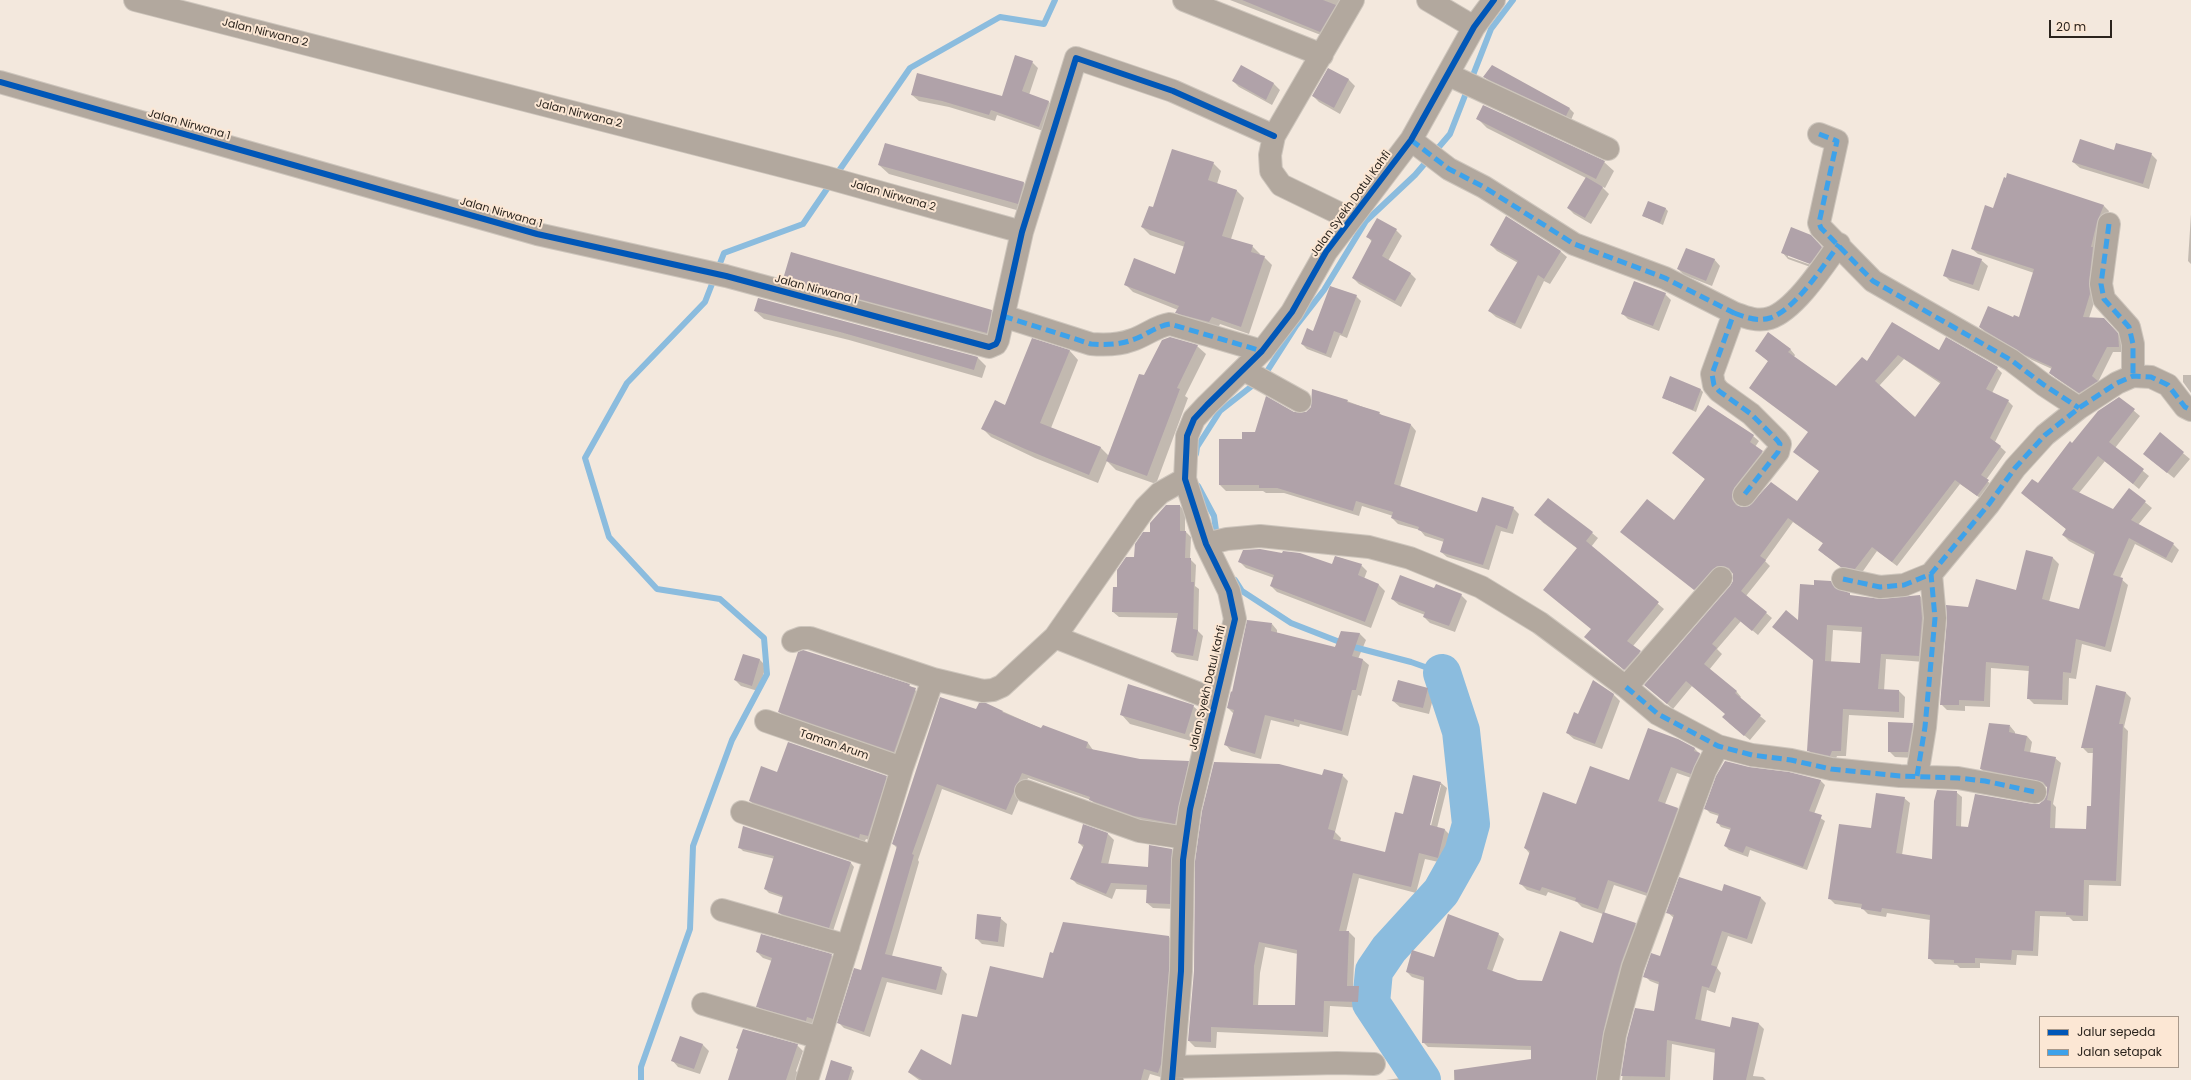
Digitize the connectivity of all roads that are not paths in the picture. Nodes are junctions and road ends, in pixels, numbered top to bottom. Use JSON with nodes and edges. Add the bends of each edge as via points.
{"nodes":[{"id":1,"x":135,"y":0,"type":"edge"},
{"id":2,"x":1184,"y":0,"type":"edge"},
{"id":3,"x":1353,"y":0,"type":"edge"},
{"id":4,"x":1428,"y":0,"type":"edge"},
{"id":5,"x":1494,"y":0,"type":"edge"},
{"id":6,"x":1474,"y":27,"type":"junction"},
{"id":7,"x":1322,"y":55,"type":"junction"},
{"id":8,"x":1453,"y":77,"type":"junction"},
{"id":9,"x":0,"y":82,"type":"edge"},
{"id":10,"x":1819,"y":134,"type":"dead end"},
{"id":11,"x":1274,"y":136,"type":"junction"},
{"id":12,"x":1608,"y":149,"type":"dead end"},
{"id":13,"x":1425,"y":150,"type":"junction"},
{"id":14,"x":1351,"y":219,"type":"junction"},
{"id":15,"x":2110,"y":224,"type":"dead end"},
{"id":16,"x":1022,"y":232,"type":"junction"},
{"id":17,"x":1839,"y":244,"type":"junction"},
{"id":18,"x":1734,"y":313,"type":"junction"},
{"id":19,"x":1003,"y":316,"type":"junction"},
{"id":20,"x":1262,"y":351,"type":"junction"},
{"id":21,"x":2133,"y":376,"type":"junction"},
{"id":22,"x":1256,"y":377,"type":"junction"},
{"id":23,"x":1300,"y":401,"type":"dead end"},
{"id":24,"x":2079,"y":408,"type":"junction"},
{"id":25,"x":2191,"y":410,"type":"edge"},
{"id":26,"x":1185,"y":479,"type":"junction"},
{"id":27,"x":1744,"y":495,"type":"dead end"},
{"id":28,"x":1215,"y":542,"type":"junction"},
{"id":29,"x":1931,"y":574,"type":"junction"},
{"id":30,"x":1721,"y":578,"type":"dead end"},
{"id":31,"x":1843,"y":579,"type":"dead end"},
{"id":32,"x":1055,"y":637,"type":"junction"},
{"id":33,"x":793,"y":641,"type":"dead end"},
{"id":34,"x":932,"y":679,"type":"junction"},
{"id":35,"x":1626,"y":687,"type":"junction"},
{"id":36,"x":1215,"y":700,"type":"junction"},
{"id":37,"x":766,"y":721,"type":"dead end"},
{"id":38,"x":1718,"y":746,"type":"junction"},
{"id":39,"x":902,"y":768,"type":"junction"},
{"id":40,"x":1917,"y":776,"type":"junction"},
{"id":41,"x":1026,"y":791,"type":"dead end"},
{"id":42,"x":2035,"y":792,"type":"dead end"},
{"id":43,"x":742,"y":812,"type":"dead end"},
{"id":44,"x":1186,"y":838,"type":"junction"},
{"id":45,"x":875,"y":857,"type":"junction"},
{"id":46,"x":722,"y":910,"type":"dead end"},
{"id":47,"x":848,"y":946,"type":"junction"},
{"id":48,"x":703,"y":1004,"type":"dead end"},
{"id":49,"x":820,"y":1038,"type":"junction"},
{"id":50,"x":1374,"y":1064,"type":"dead end"},
{"id":51,"x":1172,"y":1074,"type":"edge"},
{"id":52,"x":807,"y":1080,"type":"edge"},
{"id":53,"x":1608,"y":1080,"type":"edge"}],
"edges":[{"from":1,"to":16,"type":"street","name":"Jalan Nirwana 2","via":[[833,180]]},
{"from":2,"to":7,"type":"street"},
{"from":3,"to":7,"type":"street"},
{"from":4,"to":6,"type":"street"},
{"from":5,"to":6,"type":"street","name":"Jalan Syekh Datul Kahfi"},
{"from":6,"to":8,"type":"street","name":"Jalan Syekh Datul Kahfi"},
{"from":7,"to":11,"type":"street"},
{"from":8,"to":12,"type":"street"},
{"from":8,"to":13,"type":"street","name":"Jalan Syekh Datul Kahfi"},
{"from":9,"to":19,"type":"street","name":"Jalan Nirwana 1","via":[[537,234],[717,274],[989,346],[996,344],[998,340]]},
{"from":10,"to":17,"type":"street","via":[[1837,141],[1819,223]]},
{"from":11,"to":14,"type":"street","via":[[1270,155],[1271,171],[1281,185]]},
{"from":11,"to":16,"type":"street","via":[[1173,91],[1076,58]]},
{"from":13,"to":14,"type":"street","name":"Jalan Syekh Datul Kahfi"},
{"from":13,"to":18,"type":"street","via":[[1449,169],[1484,187],[1574,244],[1665,278]]},
{"from":14,"to":20,"type":"street","name":"Jalan Syekh Datul Kahfi","via":[[1326,252],[1292,312]]},
{"from":15,"to":21,"type":"street","via":[[2101,284],[2104,299],[2129,327],[2133,344]]},
{"from":16,"to":19,"type":"street"},
{"from":17,"to":18,"type":"street","via":[[1814,280],[1788,306],[1770,318],[1754,319]]},
{"from":17,"to":24,"type":"street","via":[[1873,281],[2011,360]]},
{"from":18,"to":27,"type":"street","via":[[1712,380],[1719,391],[1751,414],[1780,444],[1778,452]]},
{"from":19,"to":20,"type":"street","via":[[1090,344],[1106,345],[1131,341],[1170,324]]},
{"from":20,"to":22,"type":"street","name":"Jalan Syekh Datul Kahfi"},
{"from":21,"to":24,"type":"street","via":[[2117,383]]},
{"from":21,"to":25,"type":"street","via":[[2151,377],[2168,385],[2185,407]]},
{"from":22,"to":23,"type":"street"},
{"from":22,"to":26,"type":"street","name":"Jalan Syekh Datul Kahfi","via":[[1207,404],[1194,420],[1187,436]]},
{"from":24,"to":29,"type":"street","via":[[2045,435],[2015,468]]},
{"from":26,"to":28,"type":"street","name":"Jalan Syekh Datul Kahfi"},
{"from":26,"to":32,"type":"street","via":[[1160,493],[1145,508]]},
{"from":28,"to":35,"type":"street","via":[[1260,536],[1369,547],[1410,558],[1480,587],[1540,623]]},
{"from":28,"to":36,"type":"street","name":"Jalan Syekh Datul Kahfi","via":[[1235,619]]},
{"from":29,"to":31,"type":"street","via":[[1904,586],[1880,587]]},
{"from":29,"to":40,"type":"street","via":[[1936,618]]},
{"from":30,"to":35,"type":"street"},
{"from":32,"to":34,"type":"street","via":[[1002,686],[993,690],[983,691]]},
{"from":32,"to":36,"type":"street"},
{"from":33,"to":34,"type":"street","via":[[810,638]]},
{"from":34,"to":39,"type":"street"},
{"from":35,"to":38,"type":"street","via":[[1658,714]]},
{"from":36,"to":44,"type":"street","name":"Jalan Syekh Datul Kahfi","via":[[1190,809]]},
{"from":37,"to":39,"type":"street","name":"Taman Arum"},
{"from":38,"to":40,"type":"street","via":[[1752,755],[1831,769]]},
{"from":38,"to":53,"type":"street","via":[[1704,771],[1633,966],[1615,1035]]},
{"from":39,"to":45,"type":"street"},
{"from":40,"to":42,"type":"street","via":[[1978,780]]},
{"from":41,"to":44,"type":"street","via":[[1139,831]]},
{"from":43,"to":45,"type":"street"},
{"from":44,"to":51,"type":"street","name":"Jalan Syekh Datul Kahfi","via":[[1183,860],[1180,979]]},
{"from":45,"to":47,"type":"street"},
{"from":46,"to":47,"type":"street"},
{"from":47,"to":49,"type":"street"},
{"from":48,"to":49,"type":"street"},
{"from":49,"to":52,"type":"street"},
{"from":50,"to":51,"type":"street","via":[[1337,1063]]}]}
